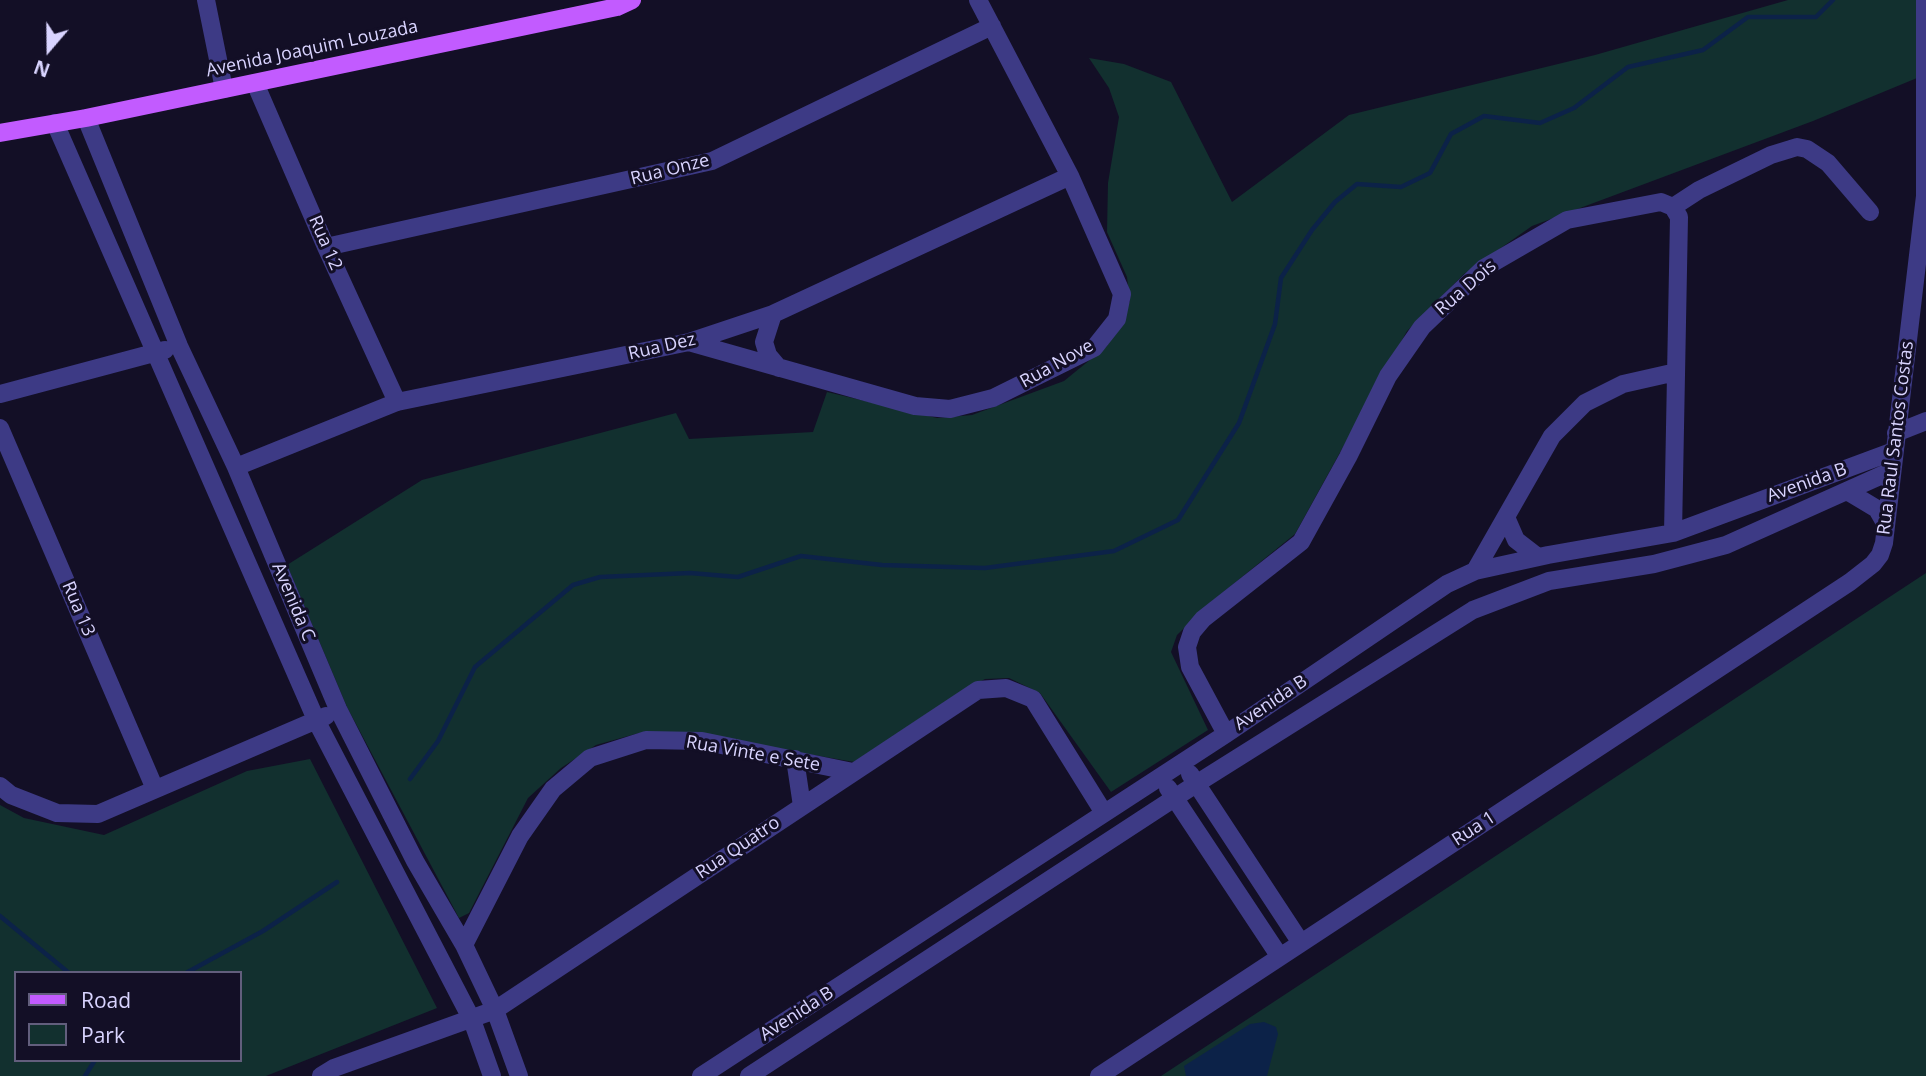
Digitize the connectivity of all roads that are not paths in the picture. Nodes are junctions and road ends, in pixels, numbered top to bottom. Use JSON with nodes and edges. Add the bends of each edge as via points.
{"nodes":[{"id":1,"x":206,"y":0,"type":"edge"},
{"id":2,"x":632,"y":0,"type":"edge"},
{"id":3,"x":978,"y":0,"type":"edge"},
{"id":4,"x":1925,"y":0,"type":"edge"},
{"id":5,"x":992,"y":26,"type":"junction"},
{"id":6,"x":255,"y":83,"type":"junction"},
{"id":7,"x":224,"y":89,"type":"junction"},
{"id":8,"x":86,"y":118,"type":"junction"},
{"id":9,"x":55,"y":123,"type":"junction"},
{"id":10,"x":0,"y":133,"type":"edge"},
{"id":11,"x":1070,"y":176,"type":"junction"},
{"id":12,"x":1925,"y":196,"type":"edge"},
{"id":13,"x":1673,"y":207,"type":"junction"},
{"id":14,"x":1871,"y":212,"type":"dead end"},
{"id":15,"x":326,"y":247,"type":"junction"},
{"id":16,"x":773,"y":314,"type":"junction"},
{"id":17,"x":689,"y":342,"type":"junction"},
{"id":18,"x":178,"y":346,"type":"junction"},
{"id":19,"x":156,"y":352,"type":"junction"},
{"id":20,"x":779,"y":368,"type":"junction"},
{"id":21,"x":1676,"y":372,"type":"junction"},
{"id":22,"x":0,"y":394,"type":"edge"},
{"id":23,"x":397,"y":402,"type":"junction"},
{"id":24,"x":1926,"y":421,"type":"edge"},
{"id":25,"x":0,"y":428,"type":"edge"},
{"id":26,"x":1895,"y":442,"type":"junction"},
{"id":27,"x":236,"y":467,"type":"junction"},
{"id":28,"x":1891,"y":471,"type":"junction"},
{"id":29,"x":1847,"y":491,"type":"junction"},
{"id":30,"x":1506,"y":517,"type":"junction"},
{"id":31,"x":1885,"y":523,"type":"junction"},
{"id":32,"x":1673,"y":533,"type":"junction"},
{"id":33,"x":1538,"y":557,"type":"junction"},
{"id":34,"x":1475,"y":571,"type":"junction"},
{"id":35,"x":1850,"y":582,"type":"joint"},
{"id":36,"x":338,"y":709,"type":"junction"},
{"id":37,"x":317,"y":722,"type":"junction"},
{"id":38,"x":1226,"y":734,"type":"junction"},
{"id":39,"x":795,"y":759,"type":"junction"},
{"id":40,"x":1182,"y":762,"type":"junction"},
{"id":41,"x":853,"y":772,"type":"junction"},
{"id":42,"x":1161,"y":776,"type":"junction"},
{"id":43,"x":1196,"y":784,"type":"junction"},
{"id":44,"x":0,"y":786,"type":"edge"},
{"id":45,"x":155,"y":789,"type":"junction"},
{"id":46,"x":1174,"y":798,"type":"junction"},
{"id":47,"x":802,"y":806,"type":"junction"},
{"id":48,"x":1104,"y":813,"type":"junction"},
{"id":49,"x":1301,"y":943,"type":"junction"},
{"id":50,"x":464,"y":945,"type":"junction"},
{"id":51,"x":1280,"y":957,"type":"junction"},
{"id":52,"x":495,"y":1010,"type":"junction"},
{"id":53,"x":472,"y":1020,"type":"junction"},
{"id":54,"x":321,"y":1076,"type":"edge"},
{"id":55,"x":492,"y":1076,"type":"edge"},
{"id":56,"x":519,"y":1076,"type":"edge"},
{"id":57,"x":701,"y":1076,"type":"edge"},
{"id":58,"x":749,"y":1076,"type":"edge"},
{"id":59,"x":1098,"y":1076,"type":"edge"}],
"edges":[{"from":1,"to":7,"type":"street"},
{"from":2,"to":6,"type":"main road","name":"Avenida Joaquim Louzada","via":[[617,7]]},
{"from":3,"to":5,"type":"street","name":"Rua Nove"},
{"from":4,"to":12,"type":"street","name":"Rua Raul Santos Costas"},
{"from":5,"to":11,"type":"street","name":"Rua Nove"},
{"from":5,"to":15,"type":"street","name":"Rua Onze","via":[[712,161]]},
{"from":6,"to":7,"type":"main road","name":"Avenida Joaquim Louzada"},
{"from":6,"to":15,"type":"street","name":"Rua 12"},
{"from":7,"to":8,"type":"main road","name":"Avenida Joaquim Louzada"},
{"from":8,"to":9,"type":"main road","name":"Avenida Joaquim Louzada"},
{"from":8,"to":18,"type":"street","name":"Avenida C"},
{"from":9,"to":10,"type":"main road","name":"Avenida Joaquim Louzada"},
{"from":9,"to":19,"type":"street","name":"Avenida C"},
{"from":11,"to":16,"type":"street","name":"Rua Dez"},
{"from":11,"to":20,"type":"street","name":"Rua Nove","via":[[1122,294],[1117,319],[1094,348],[993,398],[950,409],[915,405]]},
{"from":12,"to":26,"type":"street","name":"Rua Raul Santos Costas"},
{"from":13,"to":14,"type":"street","via":[[1771,155],[1797,147],[1828,163]]},
{"from":13,"to":21,"type":"street","via":[[1679,217]]},
{"from":13,"to":38,"type":"street","name":"Rua Dois","via":[[1661,202],[1567,220],[1484,268],[1422,327],[1388,376],[1301,542],[1192,632],[1186,648],[1190,667]]},
{"from":15,"to":23,"type":"street","name":"Rua 12"},
{"from":16,"to":17,"type":"street","name":"Rua Dez"},
{"from":16,"to":20,"type":"street","via":[[764,342]]},
{"from":17,"to":20,"type":"street","name":"Rua Nove"},
{"from":17,"to":23,"type":"street","name":"Rua Dez"},
{"from":18,"to":19,"type":"street"},
{"from":18,"to":27,"type":"street","name":"Avenida C"},
{"from":19,"to":22,"type":"street"},
{"from":19,"to":37,"type":"street","name":"Avenida C"},
{"from":21,"to":30,"type":"street","via":[[1623,384],[1585,403],[1552,436]]},
{"from":21,"to":32,"type":"street"},
{"from":23,"to":27,"type":"street","name":"Rua Dez"},
{"from":24,"to":26,"type":"street","name":"Avenida B"},
{"from":25,"to":45,"type":"street","name":"Rua 13"},
{"from":26,"to":28,"type":"street","name":"Rua Raul Santos Costas"},
{"from":26,"to":32,"type":"street","name":"Avenida B"},
{"from":27,"to":36,"type":"street","name":"Avenida C"},
{"from":28,"to":29,"type":"street","name":"Avenida B"},
{"from":28,"to":31,"type":"street","name":"Rua Raul Santos Costas"},
{"from":29,"to":31,"type":"street","via":[[1877,509]]},
{"from":29,"to":43,"type":"street","name":"Avenida B","via":[[1726,545],[1654,564],[1549,581],[1473,610]]},
{"from":30,"to":33,"type":"street","via":[[1516,540]]},
{"from":30,"to":34,"type":"street"},
{"from":31,"to":35,"type":"street","name":"Rua Raul Santos Costas","via":[[1880,555]]},
{"from":32,"to":33,"type":"street","name":"Avenida B"},
{"from":33,"to":34,"type":"street","name":"Avenida B"},
{"from":34,"to":38,"type":"street","name":"Avenida B","via":[[1447,584]]},
{"from":35,"to":49,"type":"street","name":"Rua 1"},
{"from":36,"to":37,"type":"street"},
{"from":36,"to":50,"type":"street","name":"Avenida C","via":[[415,861]]},
{"from":37,"to":45,"type":"street"},
{"from":37,"to":53,"type":"street","name":"Avenida C"},
{"from":38,"to":40,"type":"street","name":"Avenida B"},
{"from":39,"to":41,"type":"street","name":"Rua Vinte e Sete"},
{"from":39,"to":47,"type":"street"},
{"from":39,"to":50,"type":"street","name":"Rua Vinte e Sete","via":[[702,741],[646,740],[590,758],[553,789],[520,836]]},
{"from":40,"to":42,"type":"street","name":"Avenida B"},
{"from":40,"to":43,"type":"street"},
{"from":41,"to":47,"type":"street","name":"Rua Quatro"},
{"from":41,"to":48,"type":"street","name":"Rua Quatro","via":[[978,690],[1006,688],[1033,699]]},
{"from":42,"to":46,"type":"street"},
{"from":42,"to":48,"type":"street","name":"Avenida B"},
{"from":43,"to":46,"type":"street","name":"Avenida B"},
{"from":43,"to":49,"type":"street"},
{"from":44,"to":45,"type":"street","via":[[57,813],[98,814]]},
{"from":46,"to":51,"type":"street"},
{"from":46,"to":58,"type":"street","name":"Avenida B"},
{"from":47,"to":52,"type":"street","name":"Rua Quatro"},
{"from":48,"to":57,"type":"street","name":"Avenida B"},
{"from":49,"to":51,"type":"street","name":"Rua 1"},
{"from":50,"to":52,"type":"street","name":"Avenida C"},
{"from":51,"to":59,"type":"street","name":"Rua 1"},
{"from":52,"to":53,"type":"street","name":"Rua Quatro"},
{"from":52,"to":56,"type":"street","name":"Avenida C"},
{"from":53,"to":54,"type":"street","name":"Rua Quatro"},
{"from":53,"to":55,"type":"street","name":"Avenida C"}]}
